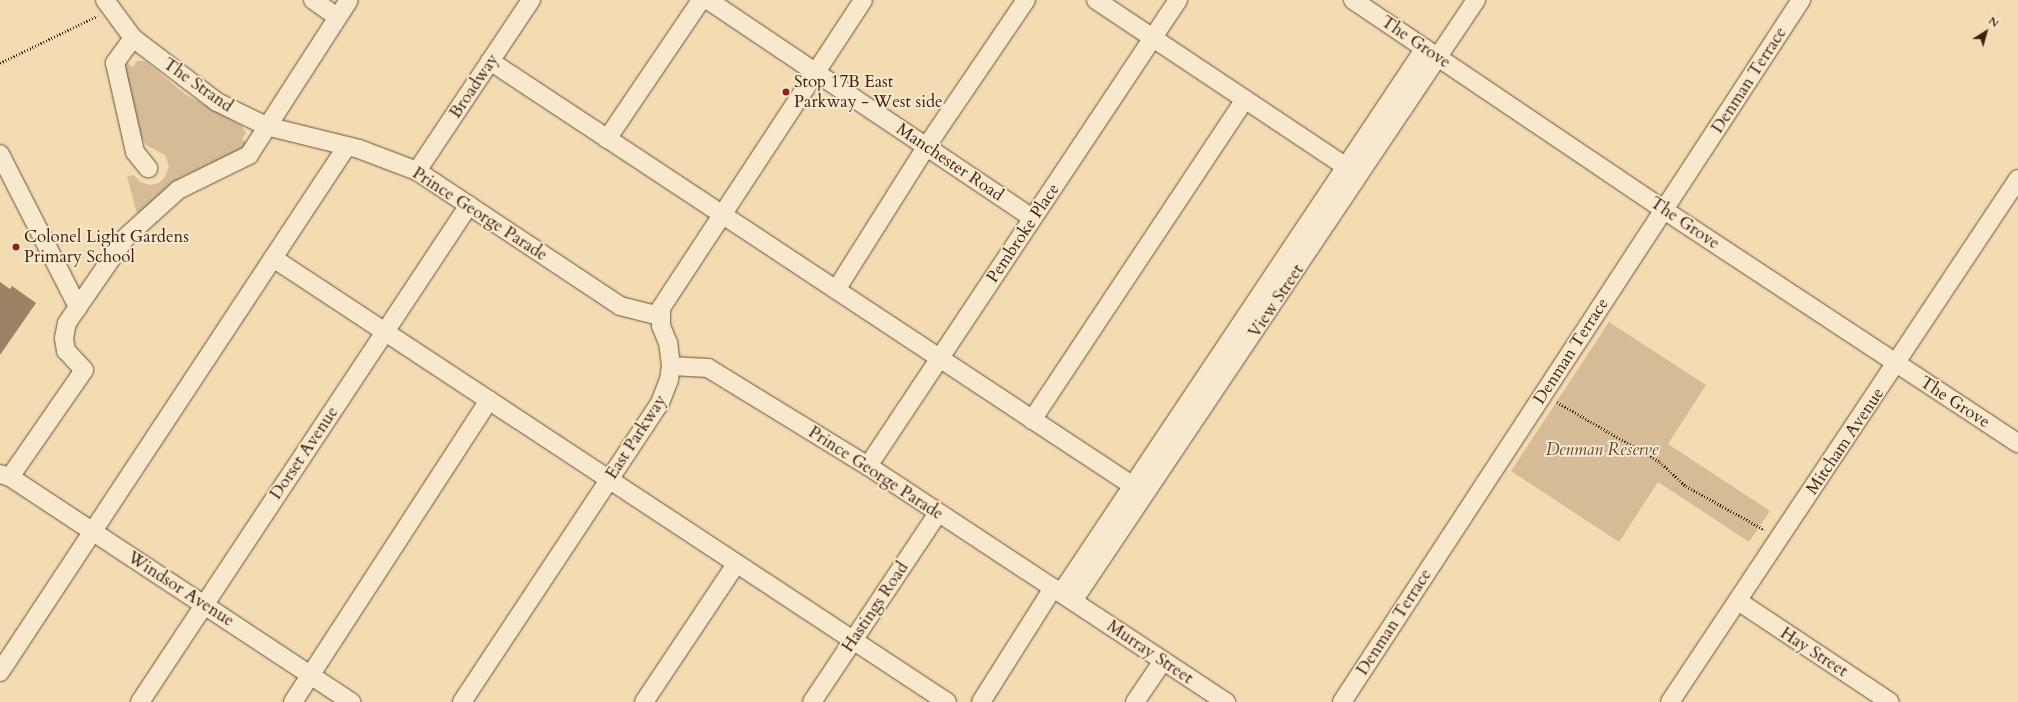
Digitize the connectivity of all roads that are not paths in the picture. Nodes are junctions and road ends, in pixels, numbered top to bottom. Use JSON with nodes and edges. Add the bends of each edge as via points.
{"nodes":[{"id":1,"x":314,"y":0,"type":"edge"},
{"id":2,"x":349,"y":0,"type":"edge"},
{"id":3,"x":531,"y":0,"type":"edge"},
{"id":4,"x":701,"y":0,"type":"edge"},
{"id":5,"x":708,"y":0,"type":"edge"},
{"id":6,"x":863,"y":0,"type":"edge"},
{"id":7,"x":1026,"y":0,"type":"edge"},
{"id":8,"x":1096,"y":0,"type":"edge"},
{"id":9,"x":1178,"y":0,"type":"edge"},
{"id":10,"x":1353,"y":0,"type":"edge"},
{"id":11,"x":1476,"y":0,"type":"edge"},
{"id":12,"x":1801,"y":0,"type":"edge"},
{"id":13,"x":108,"y":4,"type":"edge"},
{"id":14,"x":337,"y":17,"type":"junction"},
{"id":15,"x":133,"y":38,"type":"junction"},
{"id":16,"x":1152,"y":39,"type":"junction"},
{"id":17,"x":1431,"y":53,"type":"junction"},
{"id":18,"x":490,"y":61,"type":"junction"},
{"id":19,"x":815,"y":73,"type":"junction"},
{"id":20,"x":1245,"y":99,"type":"junction"},
{"id":21,"x":266,"y":126,"type":"junction"},
{"id":22,"x":607,"y":139,"type":"junction"},
{"id":23,"x":347,"y":146,"type":"junction"},
{"id":24,"x":926,"y":147,"type":"junction"},
{"id":25,"x":0,"y":154,"type":"edge"},
{"id":26,"x":1346,"y":167,"type":"junction"},
{"id":27,"x":148,"y":168,"type":"dead end"},
{"id":28,"x":417,"y":171,"type":"junction"},
{"id":29,"x":2018,"y":180,"type":"edge"},
{"id":30,"x":469,"y":205,"type":"junction"},
{"id":31,"x":1664,"y":210,"type":"junction"},
{"id":32,"x":721,"y":216,"type":"junction"},
{"id":33,"x":1033,"y":218,"type":"junction"},
{"id":34,"x":273,"y":258,"type":"junction"},
{"id":35,"x":836,"y":290,"type":"junction"},
{"id":36,"x":78,"y":307,"type":"junction"},
{"id":37,"x":660,"y":316,"type":"junction"},
{"id":38,"x":384,"y":331,"type":"junction"},
{"id":39,"x":940,"y":358,"type":"junction"},
{"id":40,"x":1897,"y":364,"type":"junction"},
{"id":41,"x":671,"y":366,"type":"junction"},
{"id":42,"x":489,"y":400,"type":"junction"},
{"id":43,"x":1032,"y":420,"type":"junction"},
{"id":44,"x":2018,"y":443,"type":"edge"},
{"id":45,"x":868,"y":466,"type":"junction"},
{"id":46,"x":5,"y":475,"type":"edge"},
{"id":47,"x":609,"y":479,"type":"junction"},
{"id":48,"x":1133,"y":486,"type":"junction"},
{"id":49,"x":938,"y":513,"type":"junction"},
{"id":50,"x":91,"y":533,"type":"junction"},
{"id":51,"x":736,"y":564,"type":"junction"},
{"id":52,"x":1062,"y":594,"type":"junction"},
{"id":53,"x":1738,"y":601,"type":"junction"},
{"id":54,"x":204,"y":603,"type":"junction"},
{"id":55,"x":852,"y":642,"type":"junction"},
{"id":56,"x":1163,"y":661,"type":"junction"},
{"id":57,"x":0,"y":672,"type":"edge"},
{"id":58,"x":310,"y":675,"type":"junction"},
{"id":59,"x":140,"y":702,"type":"edge"},
{"id":60,"x":292,"y":702,"type":"edge"},
{"id":61,"x":351,"y":702,"type":"edge"},
{"id":62,"x":462,"y":702,"type":"edge"},
{"id":63,"x":644,"y":702,"type":"edge"},
{"id":64,"x":812,"y":702,"type":"edge"},
{"id":65,"x":947,"y":702,"type":"edge"},
{"id":66,"x":981,"y":702,"type":"edge"},
{"id":67,"x":1135,"y":702,"type":"edge"},
{"id":68,"x":1226,"y":702,"type":"edge"},
{"id":69,"x":1342,"y":702,"type":"edge"},
{"id":70,"x":1670,"y":702,"type":"edge"},
{"id":71,"x":1890,"y":702,"type":"edge"}],
"edges":[{"from":1,"to":14,"type":"street"},
{"from":2,"to":14,"type":"street"},
{"from":3,"to":18,"type":"street","name":"Broadway"},
{"from":4,"to":22,"type":"street"},
{"from":5,"to":19,"type":"street","name":"Manchester Road"},
{"from":6,"to":19,"type":"street"},
{"from":7,"to":24,"type":"street"},
{"from":8,"to":16,"type":"street"},
{"from":9,"to":16,"type":"street","name":"Pembroke Place"},
{"from":10,"to":17,"type":"street","name":"The Grove"},
{"from":11,"to":17,"type":"street","name":"View Street"},
{"from":12,"to":31,"type":"street","name":"Denman Terrace"},
{"from":13,"to":15,"type":"street","name":"The Strand"},
{"from":14,"to":21,"type":"street"},
{"from":15,"to":21,"type":"street","name":"The Strand","via":[[217,102]]},
{"from":15,"to":27,"type":"street","via":[[115,63],[135,152]]},
{"from":16,"to":20,"type":"street"},
{"from":16,"to":33,"type":"street","name":"Pembroke Place"},
{"from":17,"to":26,"type":"street","name":"View Street"},
{"from":17,"to":31,"type":"street","name":"The Grove"},
{"from":17,"to":52,"type":"street","name":"View Street"},
{"from":18,"to":22,"type":"street"},
{"from":18,"to":28,"type":"street","name":"Broadway"},
{"from":19,"to":24,"type":"street","name":"Manchester Road"},
{"from":19,"to":32,"type":"street"},
{"from":20,"to":26,"type":"street"},
{"from":20,"to":43,"type":"street"},
{"from":21,"to":23,"type":"street","name":"Prince George Parade"},
{"from":21,"to":36,"type":"street","via":[[249,155],[178,190],[126,237]]},
{"from":22,"to":32,"type":"street"},
{"from":23,"to":28,"type":"street","name":"Prince George Parade"},
{"from":23,"to":34,"type":"street"},
{"from":24,"to":33,"type":"street","name":"Manchester Road"},
{"from":24,"to":35,"type":"street"},
{"from":25,"to":36,"type":"street"},
{"from":26,"to":48,"type":"street","name":"View Street"},
{"from":28,"to":30,"type":"street","name":"Prince George Parade"},
{"from":29,"to":40,"type":"street","name":"Mitcham Avenue"},
{"from":30,"to":37,"type":"street","name":"Prince George Parade","via":[[620,306]]},
{"from":30,"to":38,"type":"street","name":"Dorset Avenue"},
{"from":31,"to":40,"type":"street","name":"The Grove"},
{"from":31,"to":69,"type":"street","name":"Denman Terrace"},
{"from":32,"to":35,"type":"street"},
{"from":32,"to":37,"type":"street","via":[[668,297]]},
{"from":33,"to":39,"type":"street","name":"Pembroke Place"},
{"from":34,"to":38,"type":"street"},
{"from":34,"to":50,"type":"street"},
{"from":35,"to":39,"type":"street"},
{"from":36,"to":46,"type":"street","via":[[67,324],[64,338],[66,351],[84,370]]},
{"from":37,"to":41,"type":"street","name":"East Parkway","via":[[668,343]]},
{"from":38,"to":42,"type":"street"},
{"from":38,"to":54,"type":"street","name":"Dorset Avenue"},
{"from":39,"to":43,"type":"street"},
{"from":39,"to":45,"type":"street","name":"Pembroke Place"},
{"from":40,"to":44,"type":"street","name":"The Grove"},
{"from":40,"to":53,"type":"street","name":"Mitcham Avenue"},
{"from":41,"to":45,"type":"street","name":"Prince George Parade","via":[[708,368]]},
{"from":41,"to":47,"type":"street","name":"East Parkway","via":[[669,380],[660,403]]},
{"from":42,"to":47,"type":"street"},
{"from":42,"to":58,"type":"street"},
{"from":43,"to":48,"type":"street"},
{"from":45,"to":49,"type":"street","name":"Prince George Parade"},
{"from":46,"to":50,"type":"street","name":"Windsor Avenue"},
{"from":47,"to":51,"type":"street"},
{"from":47,"to":62,"type":"street","name":"East Parkway"},
{"from":48,"to":52,"type":"street","name":"View Street"},
{"from":49,"to":52,"type":"street","name":"Prince George Parade"},
{"from":49,"to":55,"type":"street","name":"Hastings Road"},
{"from":50,"to":54,"type":"street","name":"Windsor Avenue"},
{"from":50,"to":57,"type":"street"},
{"from":51,"to":55,"type":"street"},
{"from":51,"to":63,"type":"street"},
{"from":52,"to":56,"type":"street","name":"Murray Street"},
{"from":52,"to":66,"type":"street"},
{"from":53,"to":70,"type":"street","name":"Mitcham Avenue"},
{"from":53,"to":71,"type":"street","name":"Hay Street"},
{"from":54,"to":58,"type":"street","name":"Windsor Avenue"},
{"from":54,"to":59,"type":"street","name":"Dorset Avenue"},
{"from":55,"to":64,"type":"street","name":"Hastings Road"},
{"from":55,"to":65,"type":"street"},
{"from":56,"to":67,"type":"street"},
{"from":56,"to":68,"type":"street","name":"Murray Street"},
{"from":58,"to":60,"type":"street"},
{"from":58,"to":61,"type":"street","name":"Windsor Avenue"}]}
